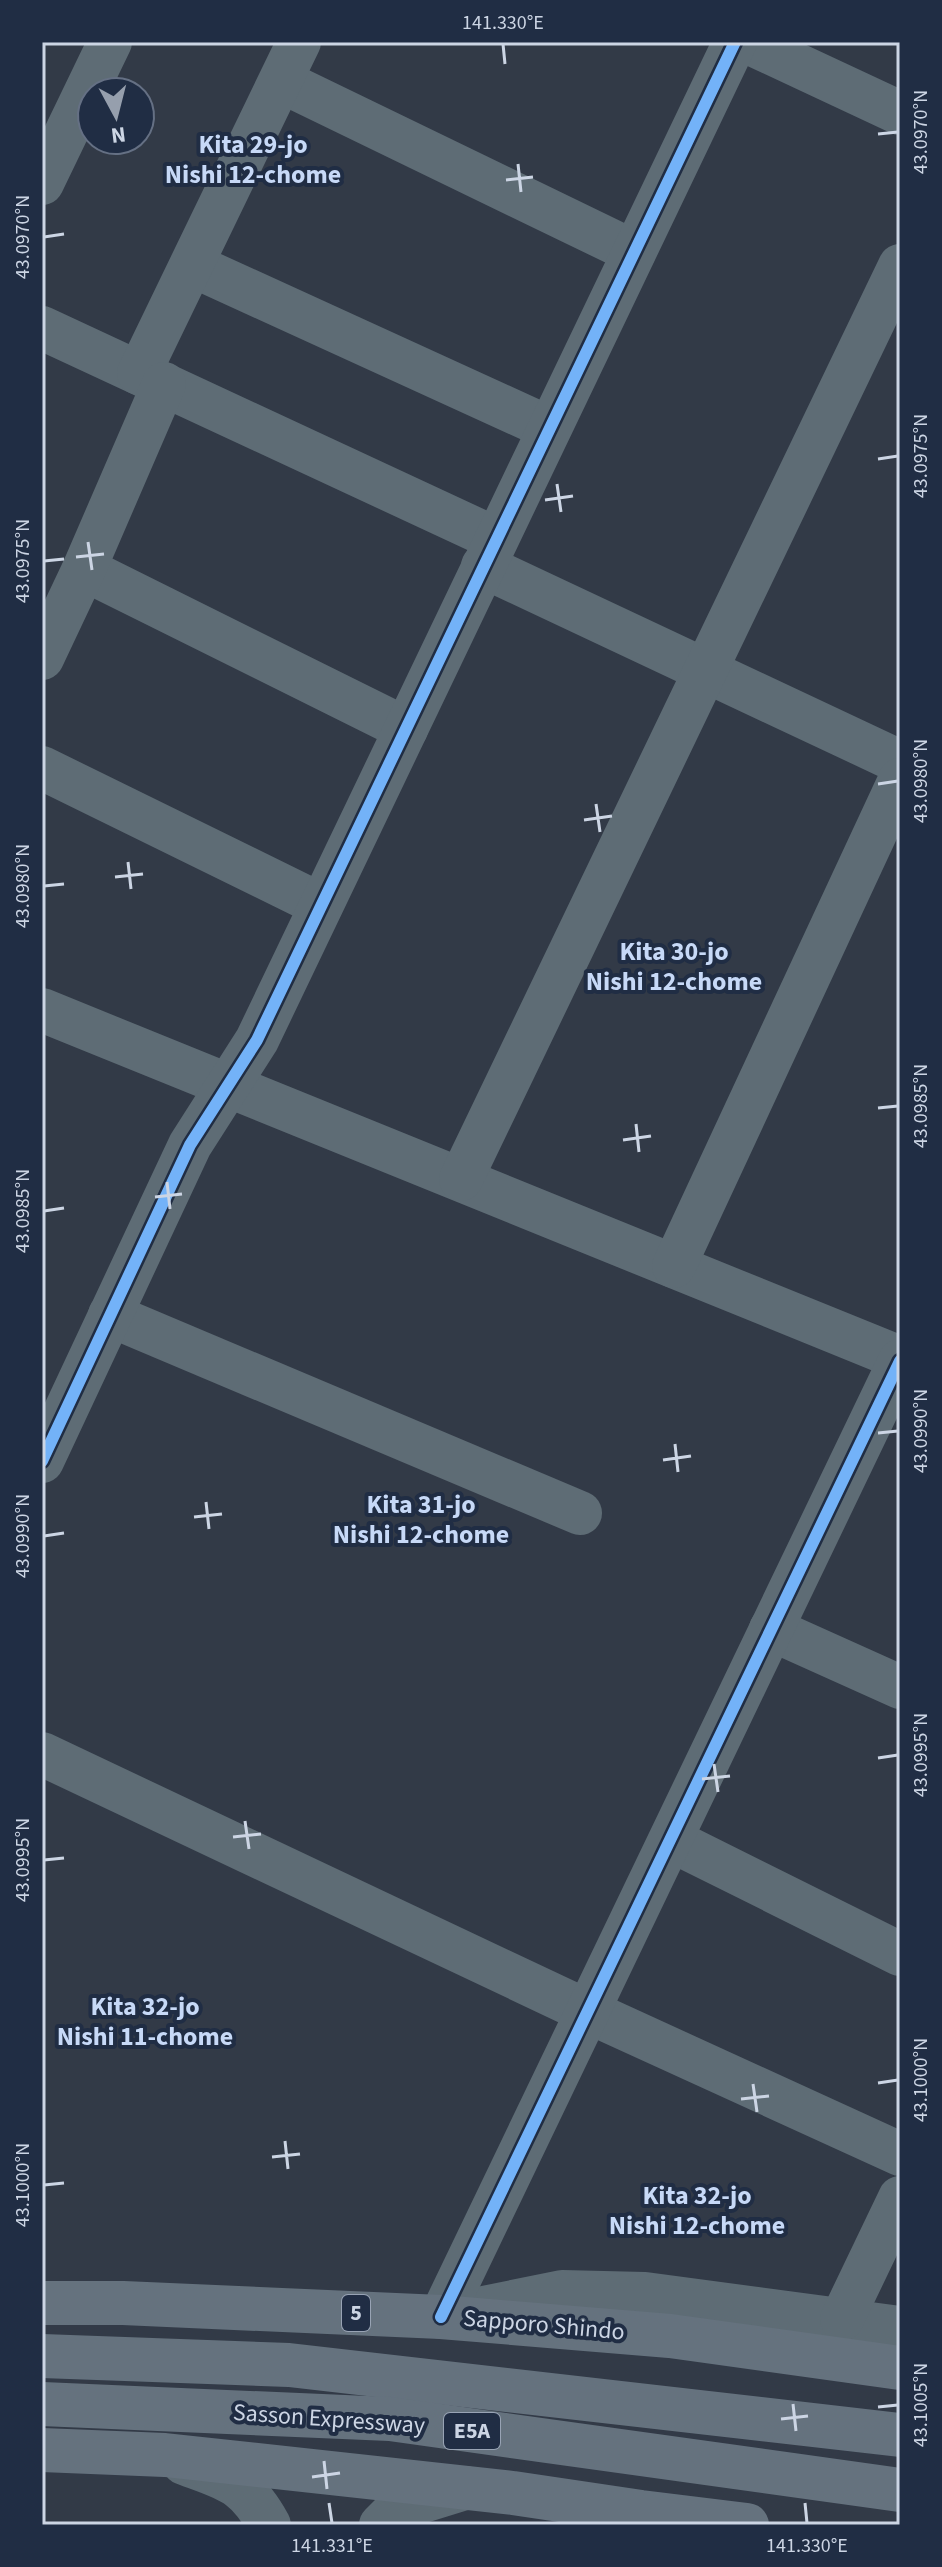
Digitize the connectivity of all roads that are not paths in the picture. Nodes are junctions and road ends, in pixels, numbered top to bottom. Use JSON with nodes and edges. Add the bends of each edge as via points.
{"nodes":[{"id":1,"x":110,"y":42,"type":"edge"},
{"id":2,"x":299,"y":42,"type":"edge"},
{"id":3,"x":735,"y":42,"type":"edge"},
{"id":4,"x":748,"y":42,"type":"edge"},
{"id":5,"x":281,"y":81,"type":"junction"},
{"id":6,"x":900,"y":113,"type":"edge"},
{"id":7,"x":42,"y":183,"type":"edge"},
{"id":8,"x":634,"y":252,"type":"junction"},
{"id":9,"x":192,"y":265,"type":"junction"},
{"id":10,"x":900,"y":266,"type":"edge"},
{"id":11,"x":42,"y":328,"type":"edge"},
{"id":12,"x":152,"y":379,"type":"junction"},
{"id":13,"x":549,"y":428,"type":"junction"},
{"id":14,"x":490,"y":552,"type":"junction"},
{"id":15,"x":84,"y":569,"type":"junction"},
{"id":16,"x":42,"y":658,"type":"edge"},
{"id":17,"x":707,"y":671,"type":"junction"},
{"id":18,"x":406,"y":729,"type":"junction"},
{"id":19,"x":900,"y":762,"type":"edge"},
{"id":20,"x":42,"y":768,"type":"edge"},
{"id":21,"x":900,"y":780,"type":"edge"},
{"id":22,"x":321,"y":905,"type":"junction"},
{"id":23,"x":42,"y":1010,"type":"edge"},
{"id":24,"x":228,"y":1084,"type":"junction"},
{"id":25,"x":461,"y":1179,"type":"junction"},
{"id":26,"x":674,"y":1266,"type":"junction"},
{"id":27,"x":110,"y":1315,"type":"junction"},
{"id":28,"x":900,"y":1360,"type":"edge"},
{"id":29,"x":42,"y":1461,"type":"edge"},
{"id":30,"x":580,"y":1513,"type":"dead end"},
{"id":31,"x":771,"y":1629,"type":"junction"},
{"id":32,"x":900,"y":1687,"type":"edge"},
{"id":33,"x":42,"y":1754,"type":"edge"},
{"id":34,"x":671,"y":1840,"type":"junction"},
{"id":35,"x":900,"y":1954,"type":"edge"},
{"id":36,"x":589,"y":2012,"type":"junction"},
{"id":37,"x":900,"y":2154,"type":"edge"},
{"id":38,"x":900,"y":2198,"type":"edge"},
{"id":39,"x":42,"y":2303,"type":"edge"},
{"id":40,"x":441,"y":2317,"type":"junction"},
{"id":41,"x":842,"y":2319,"type":"junction"},
{"id":42,"x":900,"y":2328,"type":"edge"},
{"id":43,"x":42,"y":2356,"type":"edge"},
{"id":44,"x":900,"y":2368,"type":"edge"},
{"id":45,"x":42,"y":2404,"type":"edge"},
{"id":46,"x":900,"y":2435,"type":"edge"},
{"id":47,"x":42,"y":2450,"type":"edge"},
{"id":48,"x":165,"y":2455,"type":"junction"},
{"id":49,"x":465,"y":2488,"type":"junction"},
{"id":50,"x":900,"y":2490,"type":"edge"},
{"id":51,"x":513,"y":2493,"type":"junction"},
{"id":52,"x":269,"y":2525,"type":"edge"},
{"id":53,"x":381,"y":2525,"type":"edge"},
{"id":54,"x":577,"y":2525,"type":"edge"},
{"id":55,"x":747,"y":2525,"type":"edge"}],
"edges":[{"from":1,"to":7,"type":"street"},
{"from":2,"to":5,"type":"street"},
{"from":3,"to":8,"type":"street"},
{"from":4,"to":6,"type":"street"},
{"from":5,"to":8,"type":"street"},
{"from":5,"to":9,"type":"street"},
{"from":8,"to":13,"type":"street"},
{"from":9,"to":12,"type":"street"},
{"from":9,"to":13,"type":"street"},
{"from":10,"to":17,"type":"street"},
{"from":11,"to":12,"type":"street"},
{"from":12,"to":14,"type":"street"},
{"from":12,"to":15,"type":"street"},
{"from":13,"to":14,"type":"street"},
{"from":14,"to":17,"type":"street"},
{"from":14,"to":18,"type":"street"},
{"from":15,"to":16,"type":"street"},
{"from":15,"to":18,"type":"street"},
{"from":17,"to":19,"type":"street"},
{"from":17,"to":25,"type":"street"},
{"from":18,"to":22,"type":"street"},
{"from":20,"to":22,"type":"street"},
{"from":21,"to":26,"type":"street"},
{"from":22,"to":24,"type":"street","via":[[257,1040]]},
{"from":23,"to":24,"type":"street"},
{"from":24,"to":25,"type":"street"},
{"from":24,"to":27,"type":"street","via":[[190,1145]]},
{"from":25,"to":26,"type":"street"},
{"from":26,"to":28,"type":"street"},
{"from":27,"to":29,"type":"street"},
{"from":27,"to":30,"type":"street"},
{"from":28,"to":31,"type":"street"},
{"from":31,"to":32,"type":"street"},
{"from":31,"to":34,"type":"street"},
{"from":33,"to":36,"type":"street"},
{"from":34,"to":35,"type":"street"},
{"from":34,"to":36,"type":"street"},
{"from":36,"to":37,"type":"street"},
{"from":36,"to":40,"type":"street"},
{"from":38,"to":41,"type":"street"},
{"from":39,"to":40,"type":"highway","name":"Sapporo Shindo","number":"5"},
{"from":40,"to":41,"type":"street","via":[[562,2292],[645,2294]]},
{"from":40,"to":44,"type":"highway","name":"Sapporo Shindo","number":"5","via":[[670,2336]]},
{"from":41,"to":42,"type":"street"},
{"from":43,"to":46,"type":"highway","name":"Sasson Expressway","number":"E5A","via":[[289,2365]]},
{"from":45,"to":50,"type":"highway","name":"Sasson Expressway","number":"E5A","via":[[390,2419]]},
{"from":47,"to":48,"type":"highway"},
{"from":48,"to":49,"type":"highway"},
{"from":48,"to":52,"type":"street","via":[[237,2483]]},
{"from":49,"to":51,"type":"highway"},
{"from":49,"to":53,"type":"street","via":[[397,2509]]},
{"from":51,"to":54,"type":"street"},
{"from":51,"to":55,"type":"highway"}]}
